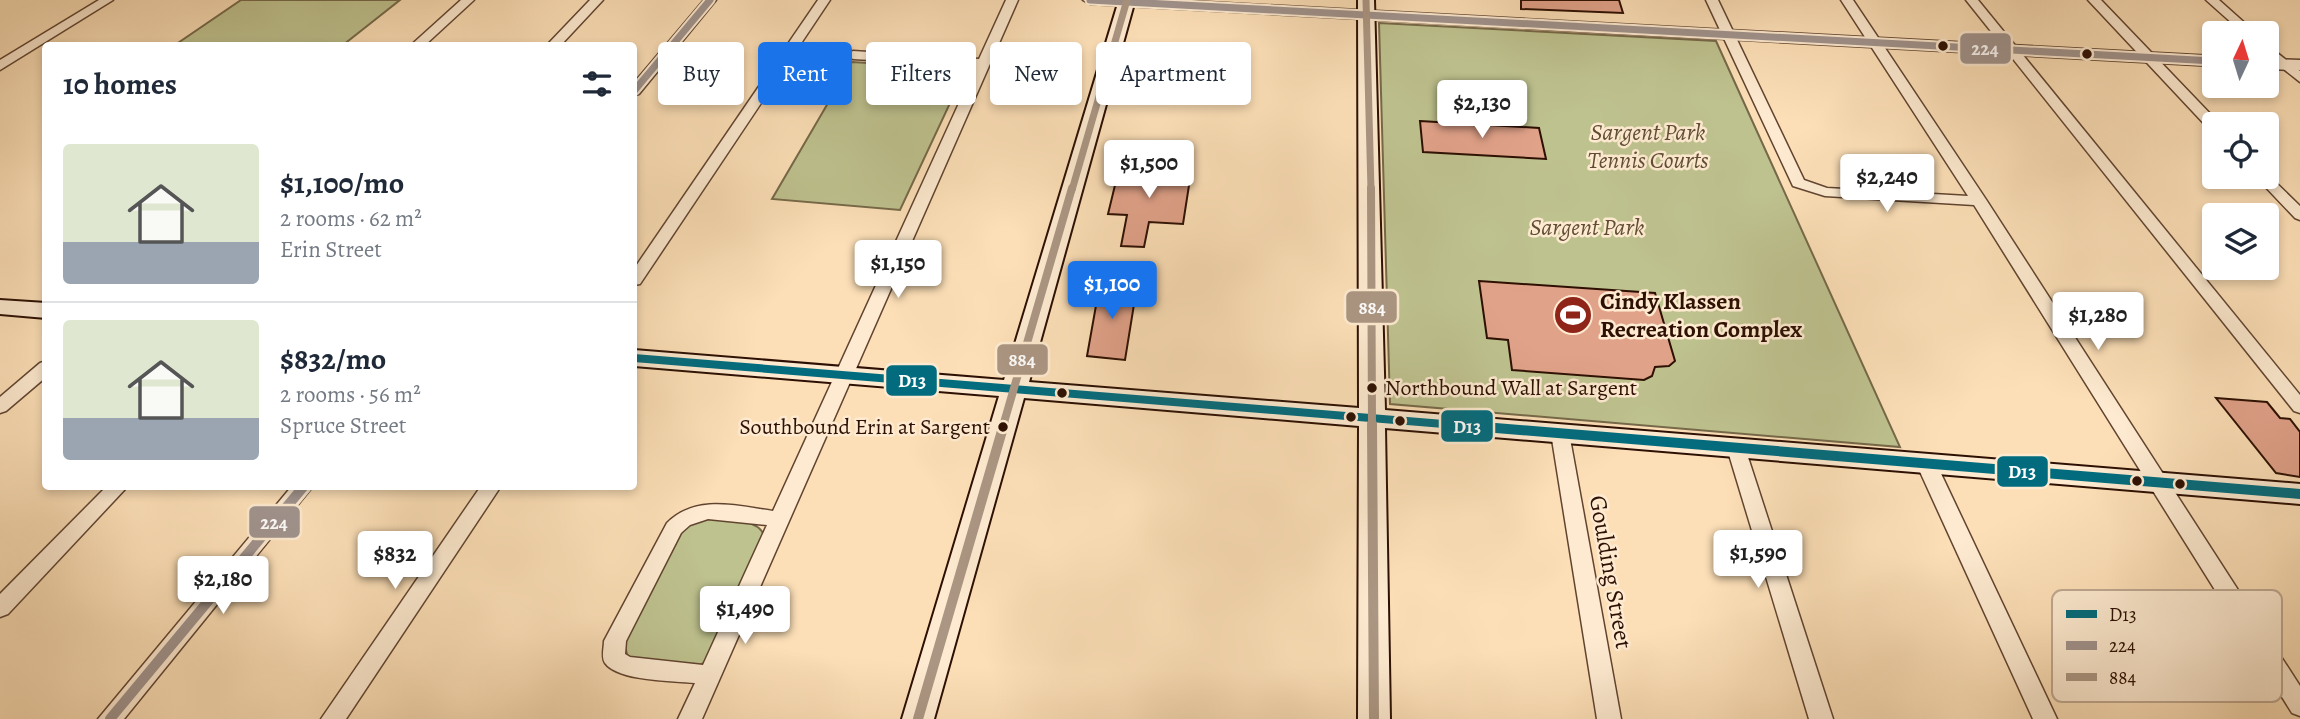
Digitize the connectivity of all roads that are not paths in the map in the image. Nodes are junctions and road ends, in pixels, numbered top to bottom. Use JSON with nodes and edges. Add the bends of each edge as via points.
{"nodes":[{"id":1,"x":107,"y":0,"type":"edge"},
{"id":2,"x":468,"y":0,"type":"edge"},
{"id":3,"x":597,"y":0,"type":"edge"},
{"id":4,"x":710,"y":0,"type":"edge"},
{"id":5,"x":824,"y":0,"type":"edge"},
{"id":6,"x":1012,"y":0,"type":"edge"},
{"id":7,"x":1090,"y":0,"type":"edge"},
{"id":8,"x":1712,"y":0,"type":"edge"},
{"id":9,"x":1847,"y":0,"type":"edge"},
{"id":10,"x":1972,"y":0,"type":"edge"},
{"id":11,"x":2094,"y":0,"type":"edge"},
{"id":12,"x":2212,"y":0,"type":"edge"},
{"id":13,"x":1127,"y":1,"type":"edge"},
{"id":14,"x":1366,"y":8,"type":"edge"},
{"id":15,"x":2236,"y":21,"type":"edge"},
{"id":16,"x":1728,"y":34,"type":"junction"},
{"id":17,"x":421,"y":42,"type":"edge"},
{"id":18,"x":556,"y":42,"type":"edge"},
{"id":19,"x":1874,"y":42,"type":"junction"},
{"id":20,"x":2013,"y":50,"type":"junction"},
{"id":21,"x":853,"y":55,"type":"dead end"},
{"id":22,"x":2148,"y":57,"type":"junction"},
{"id":23,"x":2202,"y":60,"type":"edge"},
{"id":24,"x":982,"y":63,"type":"junction"},
{"id":25,"x":2292,"y":65,"type":"edge"},
{"id":26,"x":0,"y":66,"type":"edge"},
{"id":27,"x":2300,"y":78,"type":"edge"},
{"id":28,"x":637,"y":87,"type":"edge"},
{"id":29,"x":2202,"y":113,"type":"edge"},
{"id":30,"x":2275,"y":189,"type":"edge"},
{"id":31,"x":1979,"y":201,"type":"junction"},
{"id":32,"x":2300,"y":215,"type":"edge"},
{"id":33,"x":637,"y":276,"type":"edge"},
{"id":34,"x":0,"y":307,"type":"edge"},
{"id":35,"x":42,"y":311,"type":"edge"},
{"id":36,"x":637,"y":358,"type":"edge"},
{"id":37,"x":42,"y":371,"type":"edge"},
{"id":38,"x":844,"y":376,"type":"junction"},
{"id":39,"x":1014,"y":388,"type":"junction"},
{"id":40,"x":0,"y":407,"type":"edge"},
{"id":41,"x":2300,"y":407,"type":"edge"},
{"id":42,"x":1370,"y":418,"type":"junction"},
{"id":43,"x":1560,"y":433,"type":"junction"},
{"id":44,"x":1735,"y":448,"type":"junction"},
{"id":45,"x":1926,"y":463,"type":"junction"},
{"id":46,"x":2157,"y":483,"type":"junction"},
{"id":47,"x":115,"y":490,"type":"edge"},
{"id":48,"x":301,"y":490,"type":"edge"},
{"id":49,"x":489,"y":490,"type":"edge"},
{"id":50,"x":2300,"y":494,"type":"edge"},
{"id":51,"x":779,"y":519,"type":"junction"},
{"id":52,"x":2226,"y":590,"type":"edge"},
{"id":53,"x":0,"y":608,"type":"edge"},
{"id":54,"x":709,"y":675,"type":"junction"},
{"id":55,"x":2282,"y":678,"type":"edge"},
{"id":56,"x":2300,"y":706,"type":"edge"},
{"id":57,"x":110,"y":719,"type":"edge"},
{"id":58,"x":333,"y":719,"type":"edge"},
{"id":59,"x":690,"y":719,"type":"edge"},
{"id":60,"x":918,"y":719,"type":"edge"},
{"id":61,"x":1374,"y":719,"type":"edge"},
{"id":62,"x":1609,"y":719,"type":"edge"},
{"id":63,"x":1821,"y":719,"type":"edge"},
{"id":64,"x":2045,"y":719,"type":"edge"}],
"edges":[{"from":1,"to":26,"type":"street"},
{"from":2,"to":17,"type":"street"},
{"from":3,"to":18,"type":"street"},
{"from":4,"to":28,"type":"street"},
{"from":5,"to":33,"type":"street"},
{"from":6,"to":24,"type":"street"},
{"from":7,"to":13,"type":"street"},
{"from":8,"to":16,"type":"street"},
{"from":9,"to":19,"type":"street"},
{"from":10,"to":20,"type":"street"},
{"from":11,"to":22,"type":"street"},
{"from":12,"to":15,"type":"street"},
{"from":13,"to":14,"type":"street"},
{"from":13,"to":39,"type":"main road"},
{"from":14,"to":16,"type":"street"},
{"from":14,"to":42,"type":"main road"},
{"from":16,"to":19,"type":"street"},
{"from":16,"to":31,"type":"street","via":[[1795,179],[1803,187]]},
{"from":19,"to":20,"type":"street"},
{"from":19,"to":31,"type":"street"},
{"from":20,"to":22,"type":"street"},
{"from":20,"to":41,"type":"street"},
{"from":21,"to":24,"type":"street"},
{"from":22,"to":23,"type":"street"},
{"from":22,"to":29,"type":"street"},
{"from":24,"to":38,"type":"street"},
{"from":25,"to":27,"type":"street"},
{"from":30,"to":32,"type":"street"},
{"from":31,"to":46,"type":"street"},
{"from":34,"to":35,"type":"main road"},
{"from":36,"to":38,"type":"main road"},
{"from":37,"to":40,"type":"street"},
{"from":38,"to":39,"type":"main road"},
{"from":38,"to":51,"type":"street"},
{"from":39,"to":42,"type":"main road"},
{"from":39,"to":60,"type":"main road"},
{"from":42,"to":43,"type":"main road"},
{"from":42,"to":61,"type":"main road"},
{"from":43,"to":44,"type":"main road"},
{"from":43,"to":62,"type":"street","name":"Goulding Street"},
{"from":44,"to":45,"type":"main road"},
{"from":44,"to":63,"type":"street"},
{"from":45,"to":46,"type":"main road"},
{"from":45,"to":64,"type":"street"},
{"from":46,"to":50,"type":"main road"},
{"from":46,"to":52,"type":"street"},
{"from":47,"to":53,"type":"street"},
{"from":48,"to":57,"type":"street"},
{"from":49,"to":58,"type":"street"},
{"from":51,"to":54,"type":"street"},
{"from":51,"to":54,"type":"street","via":[[702,512],[686,516],[674,528],[615,641],[614,658],[626,666]]},
{"from":54,"to":59,"type":"street"},
{"from":55,"to":56,"type":"street"}]}
